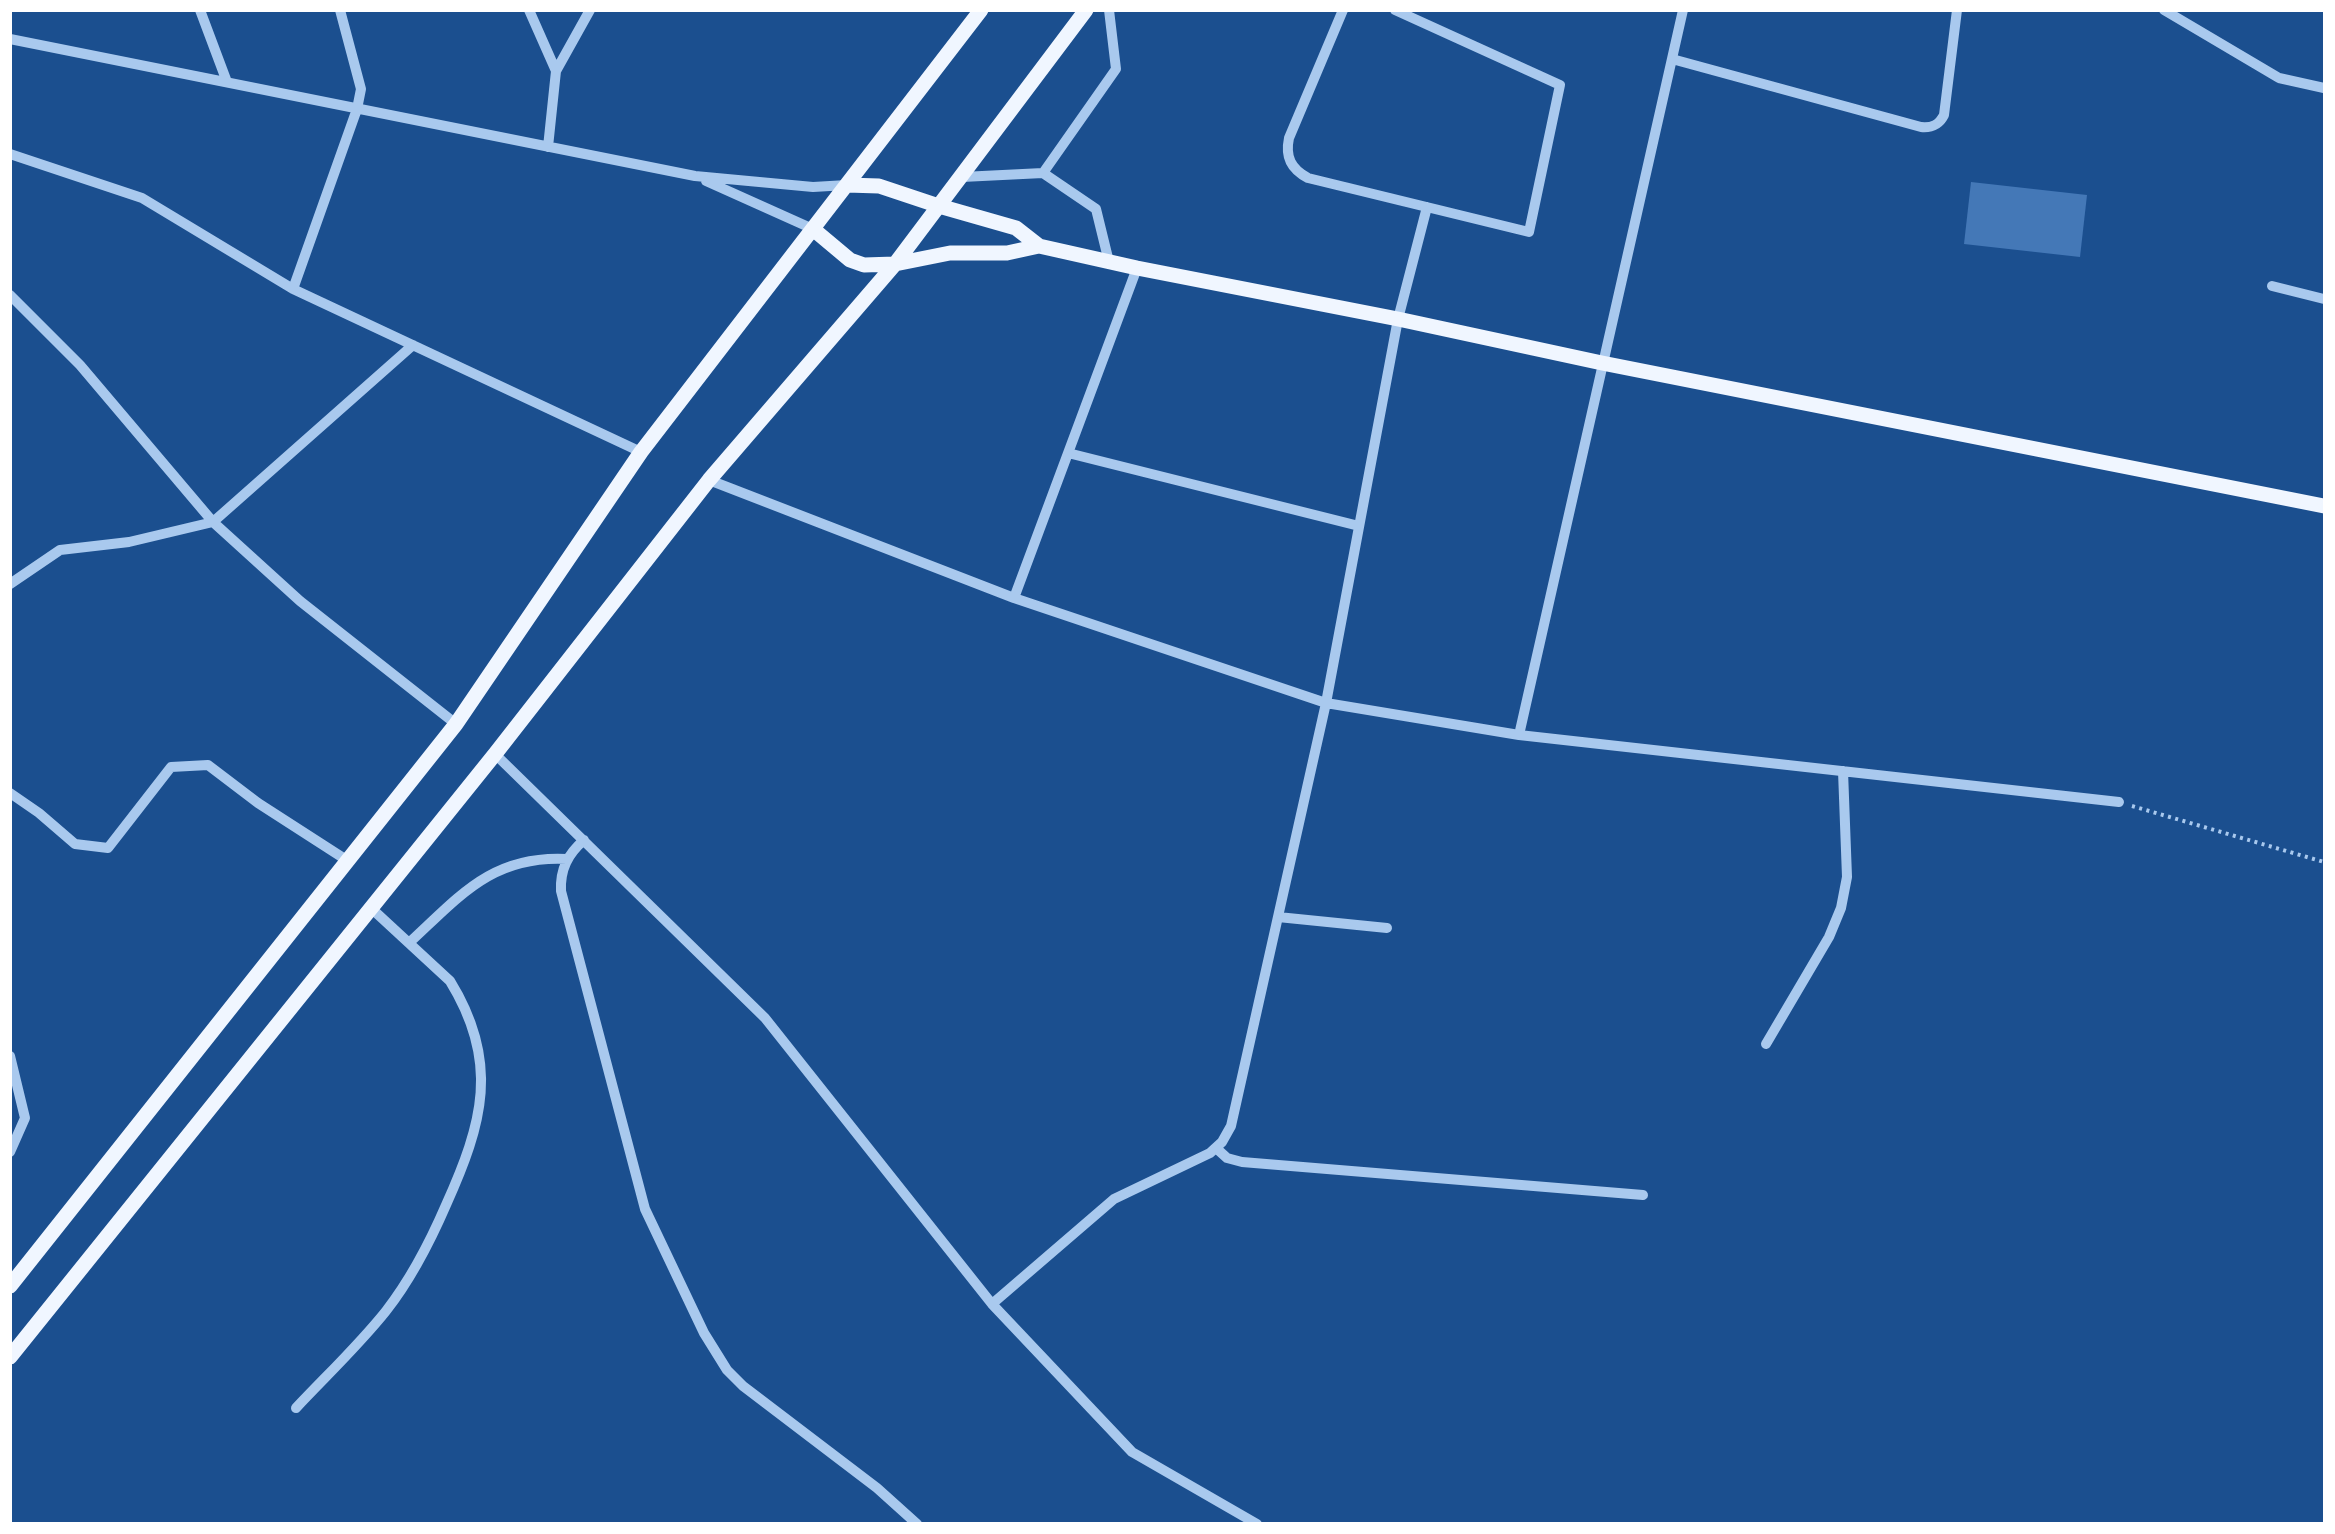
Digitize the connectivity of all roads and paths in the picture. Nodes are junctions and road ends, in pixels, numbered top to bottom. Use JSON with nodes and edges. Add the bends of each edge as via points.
{"nodes":[{"id":1,"x":200,"y":10,"type":"edge"},
{"id":2,"x":340,"y":10,"type":"edge"},
{"id":3,"x":529,"y":10,"type":"edge"},
{"id":4,"x":590,"y":10,"type":"edge"},
{"id":5,"x":1086,"y":10,"type":"edge"},
{"id":6,"x":1109,"y":10,"type":"edge"},
{"id":7,"x":1343,"y":10,"type":"edge"},
{"id":8,"x":1395,"y":10,"type":"edge"},
{"id":9,"x":1683,"y":10,"type":"edge"},
{"id":10,"x":1957,"y":10,"type":"edge"},
{"id":11,"x":2164,"y":10,"type":"edge"},
{"id":12,"x":979,"y":11,"type":"edge"},
{"id":13,"x":1407,"y":13,"type":"edge"},
{"id":14,"x":10,"y":39,"type":"edge"},
{"id":15,"x":1672,"y":59,"type":"junction"},
{"id":16,"x":556,"y":71,"type":"junction"},
{"id":17,"x":227,"y":82,"type":"junction"},
{"id":18,"x":2325,"y":88,"type":"edge"},
{"id":19,"x":357,"y":109,"type":"junction"},
{"id":20,"x":548,"y":147,"type":"junction"},
{"id":21,"x":10,"y":154,"type":"edge"},
{"id":22,"x":1043,"y":173,"type":"junction"},
{"id":23,"x":695,"y":176,"type":"junction"},
{"id":24,"x":962,"y":177,"type":"junction"},
{"id":25,"x":847,"y":185,"type":"junction"},
{"id":26,"x":939,"y":206,"type":"junction"},
{"id":27,"x":1427,"y":207,"type":"junction"},
{"id":28,"x":813,"y":229,"type":"junction"},
{"id":29,"x":1039,"y":246,"type":"junction"},
{"id":30,"x":1110,"y":262,"type":"junction"},
{"id":31,"x":895,"y":264,"type":"junction"},
{"id":32,"x":1137,"y":268,"type":"junction"},
{"id":33,"x":2272,"y":286,"type":"dead end"},
{"id":34,"x":293,"y":289,"type":"junction"},
{"id":35,"x":10,"y":296,"type":"edge"},
{"id":36,"x":2325,"y":299,"type":"edge"},
{"id":37,"x":1398,"y":319,"type":"junction"},
{"id":38,"x":413,"y":345,"type":"junction"},
{"id":39,"x":1602,"y":363,"type":"junction"},
{"id":40,"x":641,"y":452,"type":"junction"},
{"id":41,"x":1068,"y":453,"type":"junction"},
{"id":42,"x":709,"y":480,"type":"junction"},
{"id":43,"x":2325,"y":506,"type":"edge"},
{"id":44,"x":213,"y":522,"type":"junction"},
{"id":45,"x":1359,"y":526,"type":"junction"},
{"id":46,"x":10,"y":584,"type":"edge"},
{"id":47,"x":1014,"y":598,"type":"junction"},
{"id":48,"x":1326,"y":702,"type":"junction"},
{"id":49,"x":456,"y":724,"type":"junction"},
{"id":50,"x":1519,"y":735,"type":"junction"},
{"id":51,"x":495,"y":754,"type":"junction"},
{"id":52,"x":1843,"y":771,"type":"junction"},
{"id":53,"x":10,"y":793,"type":"edge"},
{"id":54,"x":2119,"y":802,"type":"joint"},
{"id":55,"x":584,"y":840,"type":"junction"},
{"id":56,"x":567,"y":859,"type":"junction"},
{"id":57,"x":348,"y":861,"type":"junction"},
{"id":58,"x":2325,"y":862,"type":"edge"},
{"id":59,"x":371,"y":908,"type":"junction"},
{"id":60,"x":1278,"y":916,"type":"junction"},
{"id":61,"x":1388,"y":928,"type":"dead end"},
{"id":62,"x":409,"y":943,"type":"junction"},
{"id":63,"x":1766,"y":1044,"type":"dead end"},
{"id":64,"x":10,"y":1056,"type":"edge"},
{"id":65,"x":1216,"y":1148,"type":"junction"},
{"id":66,"x":10,"y":1152,"type":"edge"},
{"id":67,"x":1643,"y":1195,"type":"dead end"},
{"id":68,"x":10,"y":1286,"type":"edge"},
{"id":69,"x":992,"y":1304,"type":"junction"},
{"id":70,"x":10,"y":1357,"type":"edge"},
{"id":71,"x":296,"y":1408,"type":"dead end"},
{"id":72,"x":917,"y":1524,"type":"edge"},
{"id":73,"x":1257,"y":1524,"type":"edge"}],
"edges":[{"from":1,"to":17,"type":"street"},
{"from":2,"to":19,"type":"street","via":[[361,89]]},
{"from":3,"to":16,"type":"street"},
{"from":4,"to":16,"type":"street"},
{"from":5,"to":24,"type":"main road"},
{"from":6,"to":22,"type":"street","via":[[1116,69]]},
{"from":7,"to":27,"type":"street","via":[[1289,138],[1288,158],[1308,178]]},
{"from":8,"to":13,"type":"street"},
{"from":9,"to":15,"type":"street"},
{"from":10,"to":15,"type":"street","via":[[1944,115],[1932,126],[1921,127]]},
{"from":11,"to":18,"type":"street","via":[[2279,78]]},
{"from":12,"to":25,"type":"main road"},
{"from":13,"to":27,"type":"street","via":[[1560,85],[1529,232]]},
{"from":14,"to":17,"type":"street"},
{"from":15,"to":39,"type":"street"},
{"from":16,"to":20,"type":"street"},
{"from":17,"to":19,"type":"street"},
{"from":19,"to":20,"type":"street"},
{"from":19,"to":34,"type":"street"},
{"from":20,"to":23,"type":"street"},
{"from":21,"to":34,"type":"street","via":[[142,198]]},
{"from":22,"to":24,"type":"street"},
{"from":22,"to":30,"type":"street","via":[[1096,210]]},
{"from":23,"to":25,"type":"street","via":[[813,187]]},
{"from":23,"to":28,"type":"street"},
{"from":24,"to":26,"type":"main road"},
{"from":25,"to":26,"type":"main road","via":[[879,186]]},
{"from":25,"to":28,"type":"main road"},
{"from":26,"to":29,"type":"main road","via":[[1016,228]]},
{"from":26,"to":31,"type":"main road"},
{"from":27,"to":37,"type":"street"},
{"from":28,"to":31,"type":"main road","via":[[849,260],[864,265]]},
{"from":28,"to":40,"type":"main road"},
{"from":29,"to":30,"type":"main road"},
{"from":29,"to":31,"type":"main road","via":[[1007,253],[950,253]]},
{"from":30,"to":32,"type":"main road"},
{"from":31,"to":42,"type":"main road"},
{"from":32,"to":37,"type":"main road"},
{"from":32,"to":41,"type":"street"},
{"from":33,"to":36,"type":"street"},
{"from":34,"to":38,"type":"street"},
{"from":35,"to":44,"type":"street","via":[[80,365]]},
{"from":37,"to":39,"type":"main road"},
{"from":37,"to":45,"type":"street"},
{"from":38,"to":40,"type":"street"},
{"from":38,"to":44,"type":"street"},
{"from":39,"to":43,"type":"main road"},
{"from":39,"to":50,"type":"street"},
{"from":40,"to":49,"type":"main road"},
{"from":41,"to":45,"type":"street"},
{"from":41,"to":47,"type":"street"},
{"from":42,"to":47,"type":"street"},
{"from":42,"to":51,"type":"main road"},
{"from":44,"to":46,"type":"street","via":[[129,542],[60,550]]},
{"from":44,"to":49,"type":"street","via":[[300,601]]},
{"from":45,"to":48,"type":"street"},
{"from":47,"to":48,"type":"street"},
{"from":48,"to":50,"type":"street"},
{"from":48,"to":60,"type":"street"},
{"from":49,"to":57,"type":"main road"},
{"from":50,"to":52,"type":"street"},
{"from":51,"to":55,"type":"street"},
{"from":51,"to":59,"type":"main road"},
{"from":52,"to":54,"type":"street"},
{"from":52,"to":63,"type":"street","via":[[1847,878],[1841,908],[1829,937]]},
{"from":53,"to":57,"type":"street","via":[[75,844],[108,848],[171,767],[208,765],[258,803]]},
{"from":54,"to":58,"type":"path"},
{"from":55,"to":56,"type":"street"},
{"from":55,"to":69,"type":"street","via":[[765,1018]]},
{"from":56,"to":62,"type":"street","via":[[534,859],[500,869],[468,889]]},
{"from":56,"to":72,"type":"street","via":[[561,891],[645,1209],[704,1334],[742,1386],[877,1488]]},
{"from":57,"to":68,"type":"main road"},
{"from":59,"to":62,"type":"street"},
{"from":59,"to":70,"type":"main road"},
{"from":60,"to":61,"type":"street"},
{"from":60,"to":65,"type":"street","via":[[1231,1126]]},
{"from":62,"to":71,"type":"street","via":[[450,981],[473,1028],[481,1071],[474,1137],[440,1218],[406,1283],[385,1312]]},
{"from":64,"to":66,"type":"street","via":[[25,1118]]},
{"from":65,"to":67,"type":"street","via":[[1227,1158],[1242,1162]]},
{"from":65,"to":69,"type":"street","via":[[1114,1199]]},
{"from":69,"to":73,"type":"street","via":[[1132,1452]]}]}
